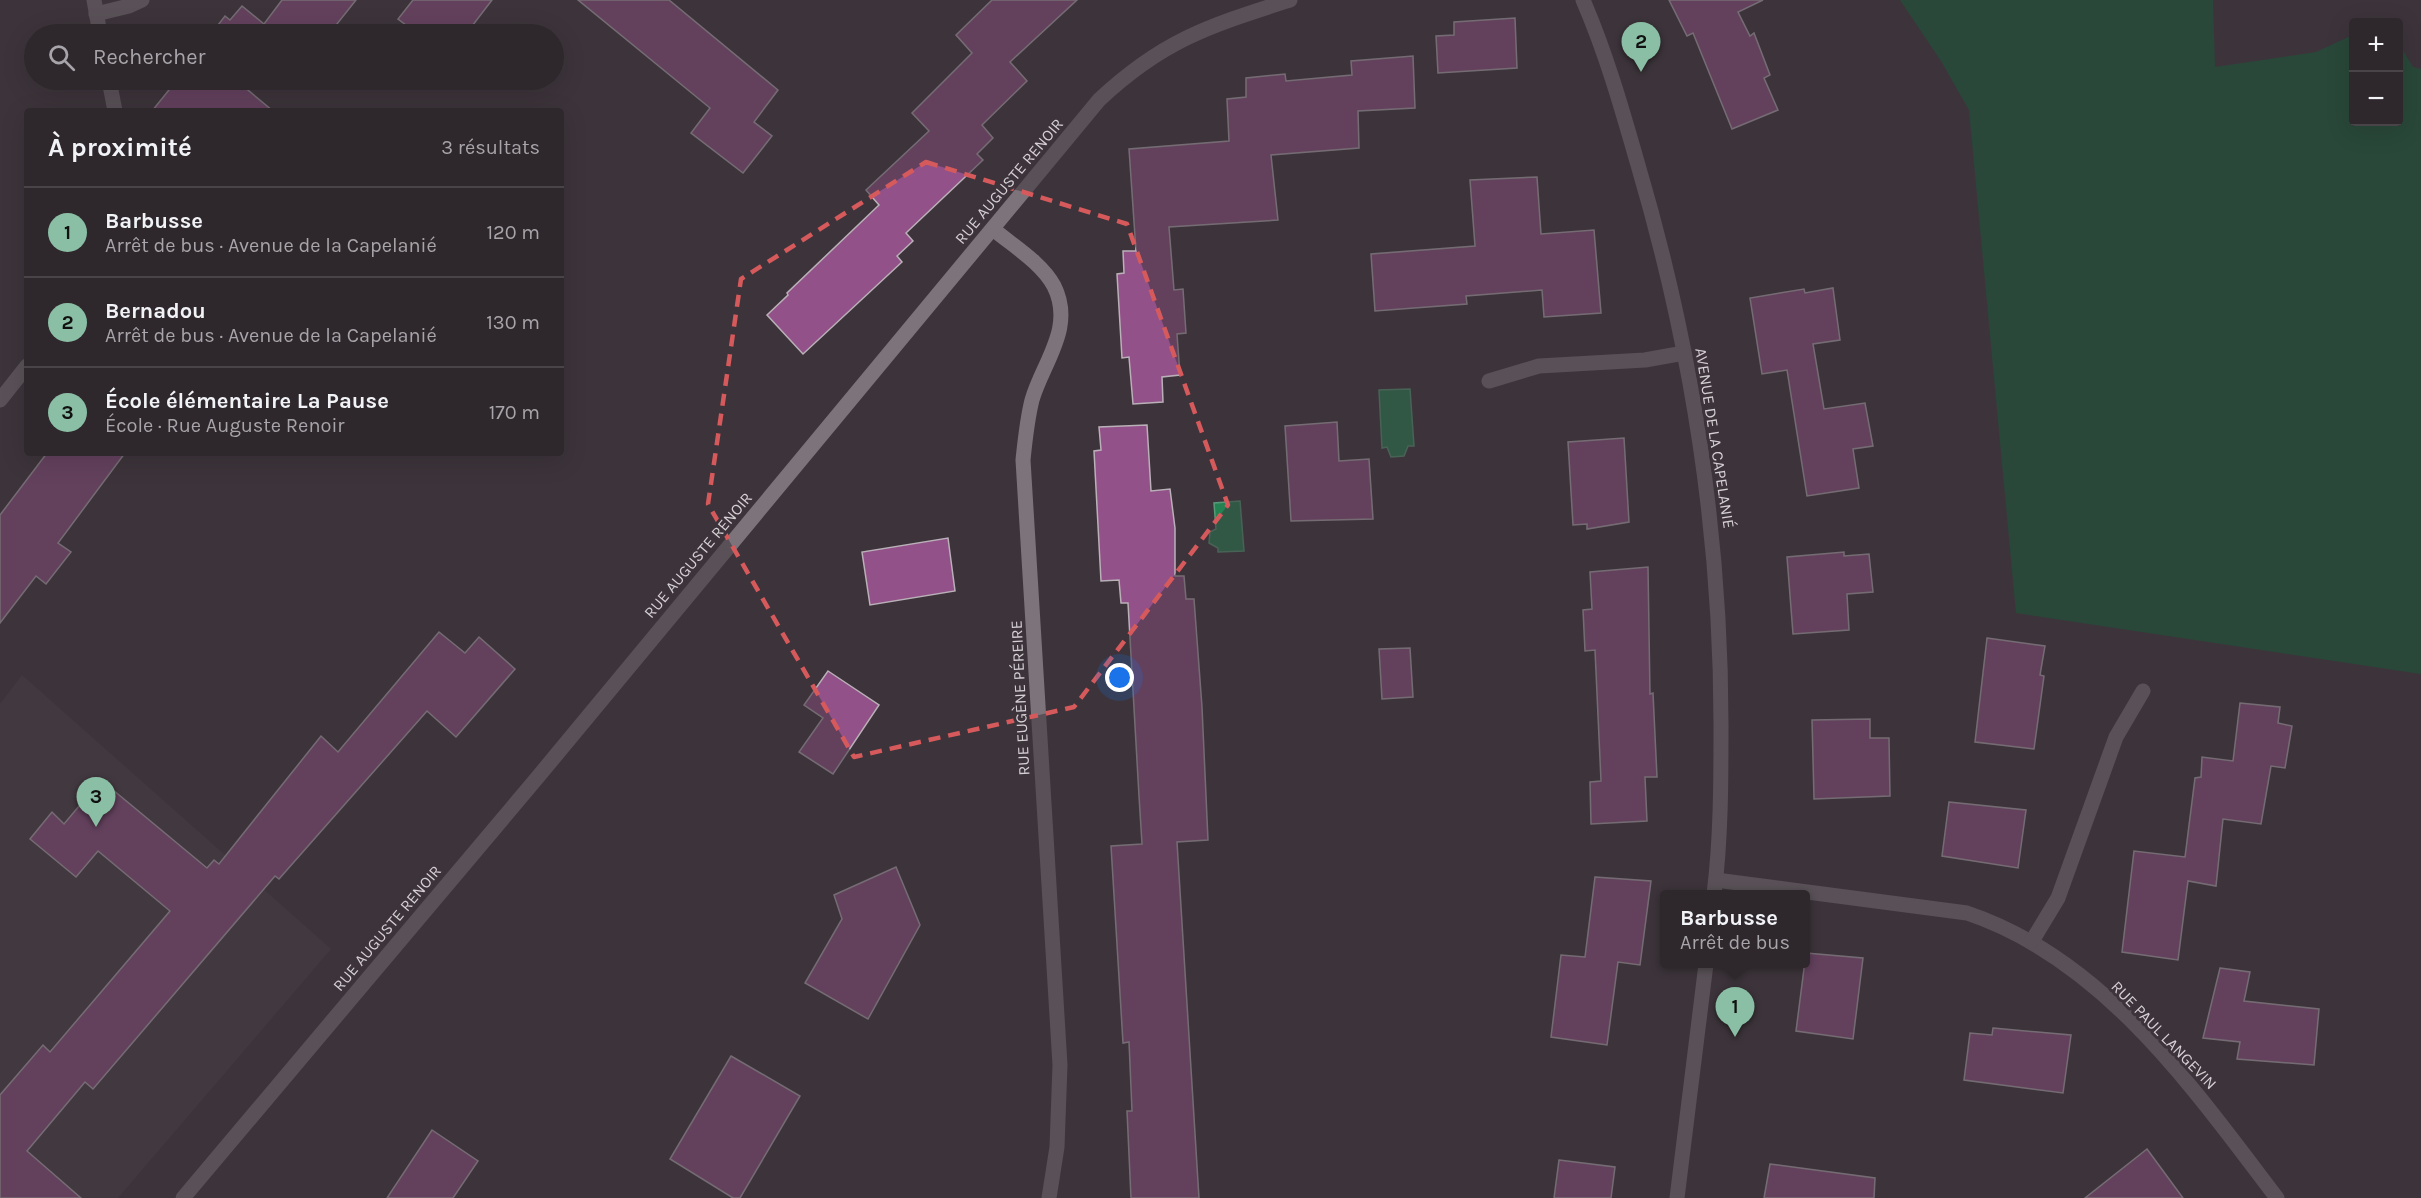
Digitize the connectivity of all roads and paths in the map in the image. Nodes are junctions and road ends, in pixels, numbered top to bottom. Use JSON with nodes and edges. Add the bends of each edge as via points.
{"nodes":[{"id":1,"x":142,"y":0,"type":"edge"},
{"id":2,"x":1290,"y":0,"type":"edge"},
{"id":3,"x":1583,"y":0,"type":"edge"},
{"id":4,"x":95,"y":7,"type":"edge"},
{"id":5,"x":98,"y":24,"type":"edge"},
{"id":6,"x":111,"y":90,"type":"edge"},
{"id":7,"x":114,"y":108,"type":"edge"},
{"id":8,"x":993,"y":229,"type":"junction"},
{"id":9,"x":1684,"y":353,"type":"junction"},
{"id":10,"x":24,"y":370,"type":"edge"},
{"id":11,"x":1489,"y":381,"type":"dead end"},
{"id":12,"x":0,"y":400,"type":"edge"},
{"id":13,"x":2143,"y":691,"type":"dead end"},
{"id":14,"x":1715,"y":887,"type":"edge"},
{"id":15,"x":1744,"y":890,"type":"edge"},
{"id":16,"x":1810,"y":897,"type":"edge"},
{"id":17,"x":2032,"y":941,"type":"junction"},
{"id":18,"x":1705,"y":968,"type":"edge"},
{"id":19,"x":183,"y":1198,"type":"edge"},
{"id":20,"x":1049,"y":1198,"type":"edge"},
{"id":21,"x":1677,"y":1198,"type":"edge"},
{"id":22,"x":2277,"y":1198,"type":"edge"}],
"edges":[{"from":1,"to":4,"type":"street","via":[[129,6]]},
{"from":2,"to":8,"type":"street","name":"RUE AUGUSTE RENOIR","via":[[1210,26],[1167,47],[1126,74]]},
{"from":3,"to":9,"type":"street","name":"AVENUE DE LA CAPELANIÉ","via":[[1611,73],[1663,252]]},
{"from":4,"to":5,"type":"street"},
{"from":6,"to":7,"type":"street"},
{"from":8,"to":19,"type":"street","name":"RUE AUGUSTE RENOIR"},
{"from":8,"to":20,"type":"street","name":"RUE EUGÈNE PÉREIRE","via":[[1041,270],[1054,285],[1060,304],[1055,350],[1033,398],[1023,460],[1060,1065],[1057,1147]]},
{"from":9,"to":11,"type":"street","via":[[1645,360],[1539,366]]},
{"from":9,"to":14,"type":"street","name":"AVENUE DE LA CAPELANIÉ","via":[[1705,467],[1721,673]]},
{"from":10,"to":12,"type":"street"},
{"from":13,"to":17,"type":"street","via":[[2116,737],[2058,898]]},
{"from":14,"to":15,"type":"street","name":"RUE PAUL LANGEVIN"},
{"from":16,"to":17,"type":"street","name":"RUE PAUL LANGEVIN","via":[[1967,913]]},
{"from":17,"to":22,"type":"street","name":"RUE PAUL LANGEVIN","via":[[2119,1009],[2193,1089]]},
{"from":18,"to":21,"type":"street"}]}
